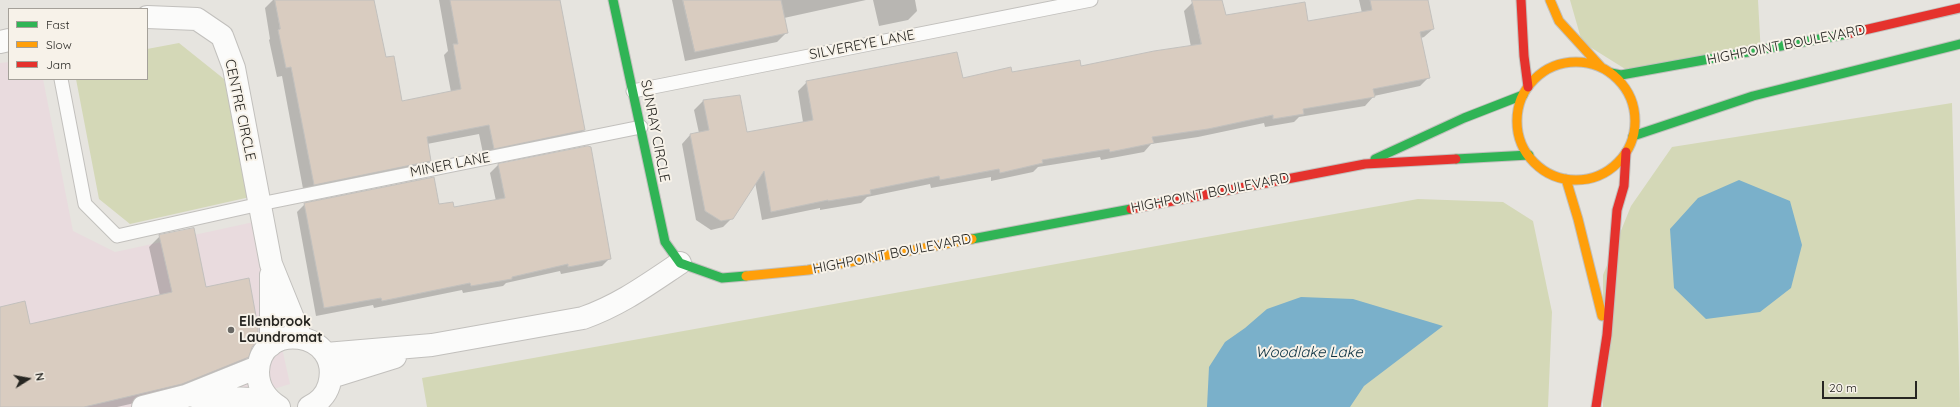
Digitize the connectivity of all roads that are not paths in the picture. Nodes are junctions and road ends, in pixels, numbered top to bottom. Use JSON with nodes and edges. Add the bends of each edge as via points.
{"nodes":[{"id":1,"x":613,"y":0,"type":"edge"},
{"id":2,"x":1091,"y":0,"type":"edge"},
{"id":3,"x":1522,"y":0,"type":"edge"},
{"id":4,"x":1550,"y":0,"type":"edge"},
{"id":5,"x":1960,"y":8,"type":"edge"},
{"id":6,"x":148,"y":17,"type":"edge"},
{"id":7,"x":1960,"y":44,"type":"edge"},
{"id":8,"x":1601,"y":67,"type":"junction"},
{"id":9,"x":1611,"y":73,"type":"junction"},
{"id":10,"x":61,"y":80,"type":"edge"},
{"id":11,"x":633,"y":91,"type":"junction"},
{"id":12,"x":1526,"y":91,"type":"junction"},
{"id":13,"x":641,"y":126,"type":"junction"},
{"id":14,"x":1633,"y":136,"type":"junction"},
{"id":15,"x":1626,"y":152,"type":"junction"},
{"id":16,"x":1529,"y":155,"type":"junction"},
{"id":17,"x":1365,"y":164,"type":"junction"},
{"id":18,"x":1566,"y":179,"type":"junction"},
{"id":19,"x":260,"y":204,"type":"junction"},
{"id":20,"x":680,"y":263,"type":"junction"},
{"id":21,"x":271,"y":264,"type":"junction"},
{"id":22,"x":1607,"y":335,"type":"junction"},
{"id":23,"x":301,"y":338,"type":"junction"},
{"id":24,"x":271,"y":345,"type":"junction"},
{"id":25,"x":432,"y":345,"type":"junction"},
{"id":26,"x":326,"y":354,"type":"junction"},
{"id":27,"x":258,"y":367,"type":"junction"},
{"id":28,"x":331,"y":377,"type":"junction"},
{"id":29,"x":186,"y":396,"type":"junction"},
{"id":30,"x":274,"y":404,"type":"edge"},
{"id":31,"x":142,"y":407,"type":"edge"},
{"id":32,"x":309,"y":407,"type":"edge"},
{"id":33,"x":1596,"y":407,"type":"edge"}],
"edges":[{"from":1,"to":11,"type":"street","name":"SUNRAY CIRCLE"},
{"from":2,"to":11,"type":"lane","name":"SILVEREYE LANE"},
{"from":3,"to":12,"type":"street"},
{"from":4,"to":8,"type":"street","via":[[1559,21]]},
{"from":5,"to":9,"type":"street","name":"HIGHPOINT BOULEVARD","via":[[1831,38],[1621,75]]},
{"from":6,"to":19,"type":"street","name":"CENTRE CIRCLE","via":[[197,19],[222,36],[234,68]]},
{"from":7,"to":14,"type":"street","via":[[1753,96]]},
{"from":8,"to":9,"type":"street"},
{"from":8,"to":12,"type":"street","via":[[1586,62],[1569,62],[1553,66],[1539,75]]},
{"from":9,"to":14,"type":"street","via":[[1624,86],[1632,101],[1635,118]]},
{"from":10,"to":19,"type":"lane","name":"MINER LANE","via":[[85,204],[118,236]]},
{"from":11,"to":13,"type":"street","name":"SUNRAY CIRCLE"},
{"from":12,"to":16,"type":"street","via":[[1519,110],[1518,126],[1521,141]]},
{"from":12,"to":17,"type":"street","name":"HIGHPOINT BOULEVARD"},
{"from":13,"to":19,"type":"lane","name":"MINER LANE"},
{"from":13,"to":20,"type":"street","name":"SUNRAY CIRCLE","via":[[661,230],[665,242]]},
{"from":14,"to":15,"type":"street"},
{"from":15,"to":18,"type":"street","via":[[1615,165],[1600,175],[1584,180]]},
{"from":15,"to":22,"type":"street","via":[[1624,186],[1617,210]]},
{"from":16,"to":17,"type":"street","name":"HIGHPOINT BOULEVARD"},
{"from":16,"to":18,"type":"street","via":[[1539,166]]},
{"from":17,"to":20,"type":"street","name":"HIGHPOINT BOULEVARD","via":[[808,270],[722,278]]},
{"from":18,"to":22,"type":"street"},
{"from":19,"to":21,"type":"street","name":"CENTRE CIRCLE"},
{"from":20,"to":25,"type":"street","via":[[626,299],[583,318]]},
{"from":21,"to":23,"type":"street","name":"CENTRE CIRCLE"},
{"from":21,"to":24,"type":"street","name":"CENTRE CIRCLE"},
{"from":22,"to":33,"type":"street"},
{"from":23,"to":24,"type":"street","via":[[281,339]]},
{"from":23,"to":26,"type":"street","via":[[306,338],[317,345]]},
{"from":24,"to":27,"type":"street","via":[[262,355]]},
{"from":25,"to":26,"type":"street"},
{"from":25,"to":28,"type":"street"},
{"from":26,"to":28,"type":"street"},
{"from":27,"to":29,"type":"street"},
{"from":27,"to":30,"type":"street","via":[[258,380],[262,391]]},
{"from":28,"to":32,"type":"street","via":[[322,398]]},
{"from":29,"to":30,"type":"street"},
{"from":29,"to":31,"type":"street"}]}
